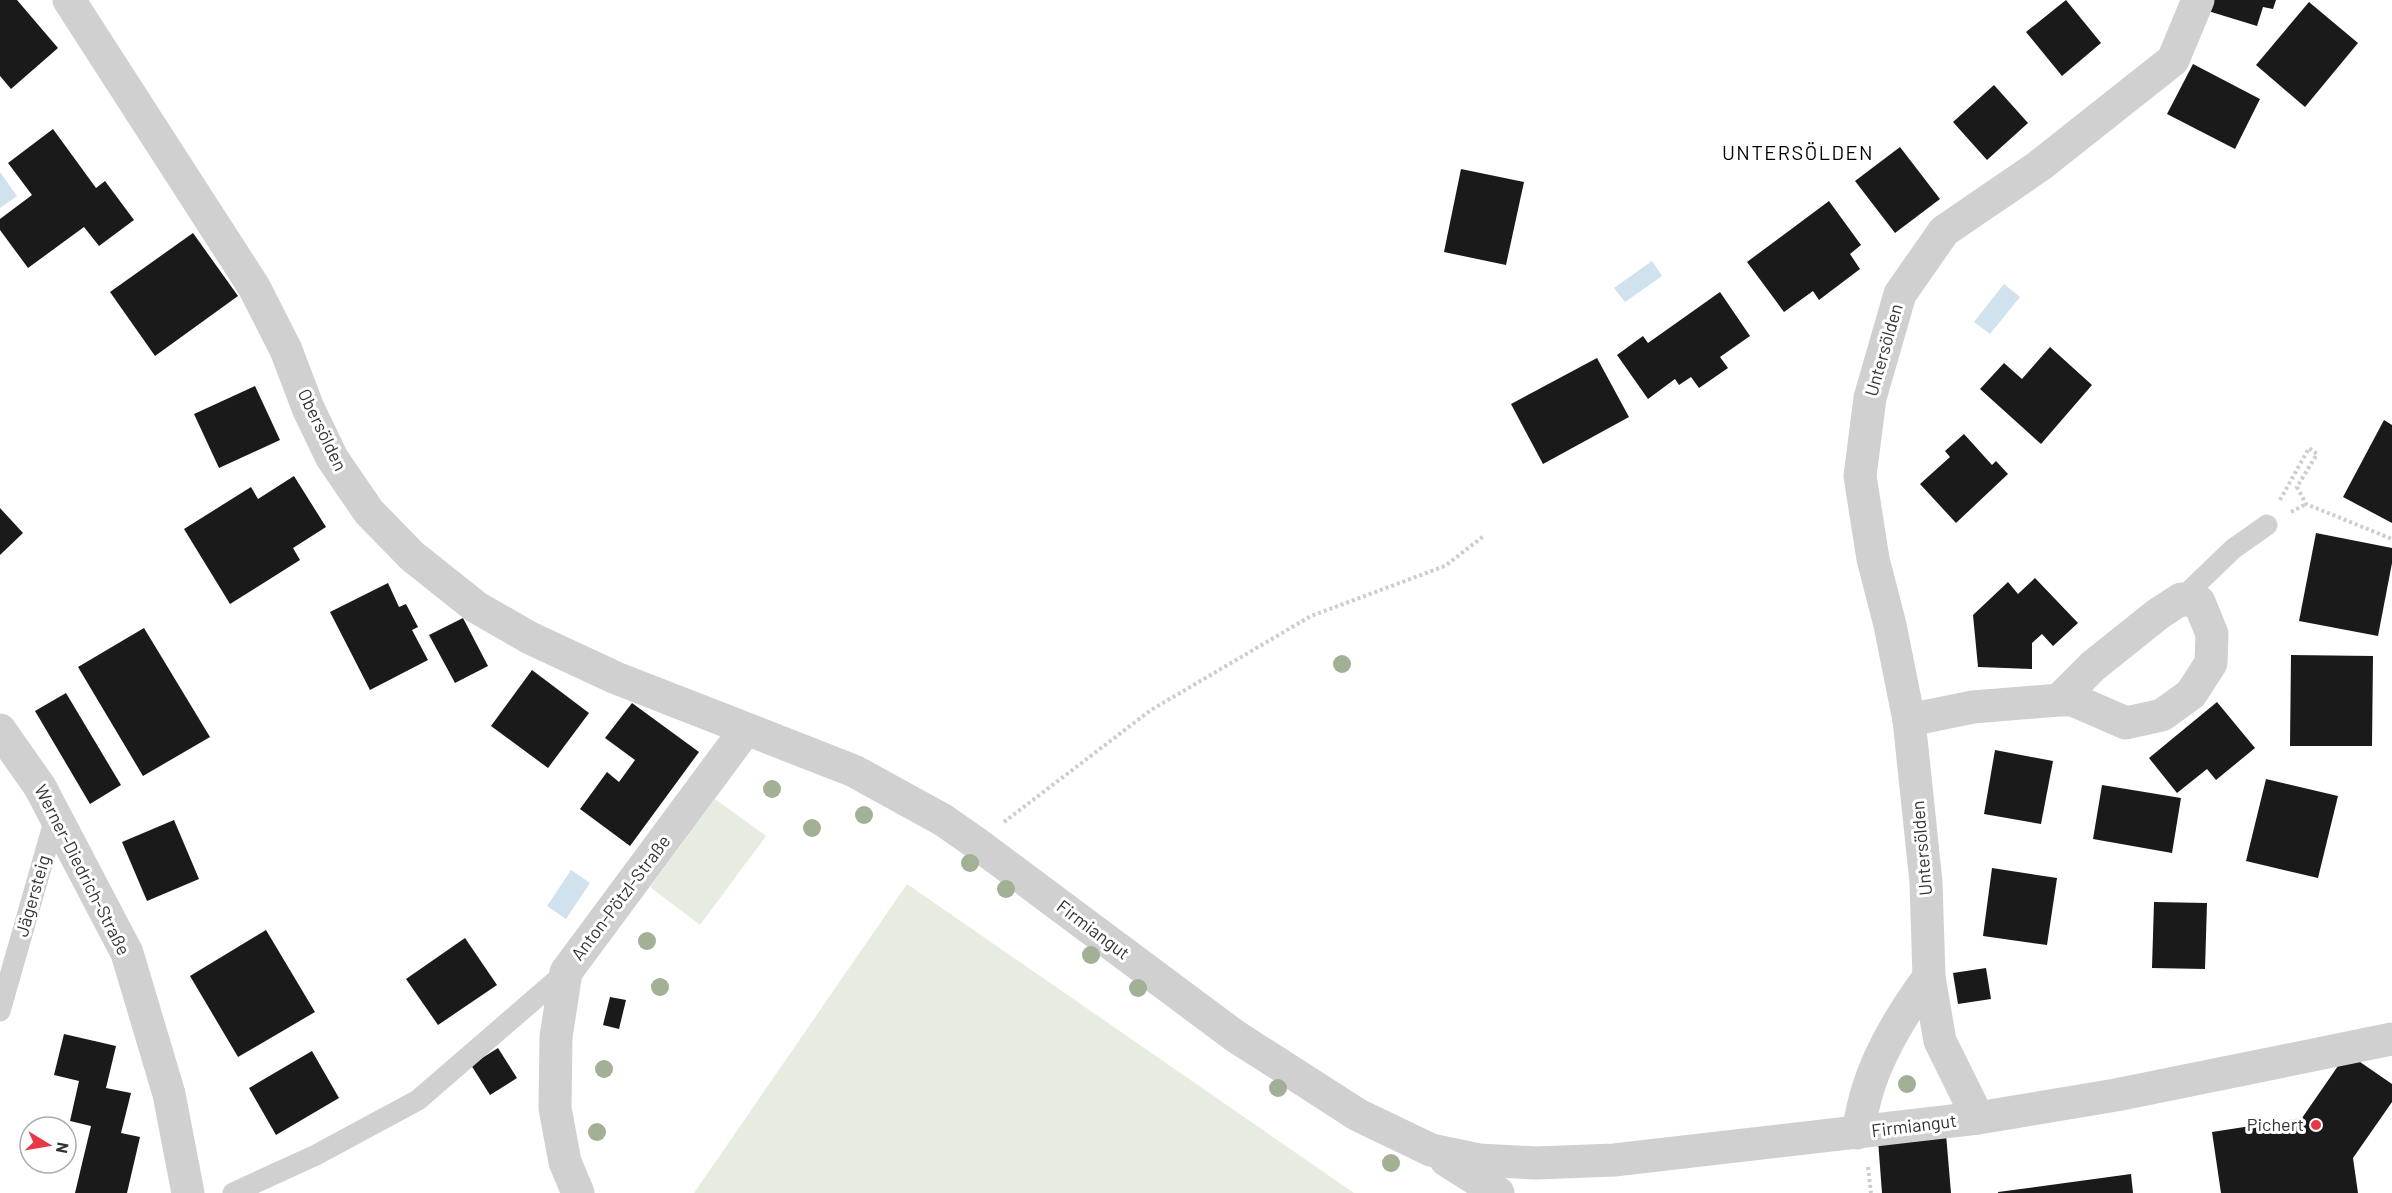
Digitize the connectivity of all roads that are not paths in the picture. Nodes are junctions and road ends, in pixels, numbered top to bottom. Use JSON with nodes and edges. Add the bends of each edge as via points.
{"nodes":[{"id":1,"x":69,"y":0,"type":"edge"},
{"id":2,"x":2198,"y":0,"type":"edge"},
{"id":3,"x":2267,"y":525,"type":"road end"},
{"id":4,"x":2181,"y":599,"type":"junction"},
{"id":5,"x":2059,"y":700,"type":"junction"},
{"id":6,"x":1909,"y":720,"type":"junction"},
{"id":7,"x":746,"y":729,"type":"junction"},
{"id":8,"x":0,"y":730,"type":"edge"},
{"id":9,"x":56,"y":815,"type":"junction"},
{"id":10,"x":566,"y":972,"type":"junction"},
{"id":11,"x":1929,"y":977,"type":"junction"},
{"id":12,"x":0,"y":1011,"type":"edge"},
{"id":13,"x":2392,"y":1039,"type":"edge"},
{"id":14,"x":1978,"y":1118,"type":"junction"},
{"id":15,"x":1857,"y":1133,"type":"junction"},
{"id":16,"x":1431,"y":1150,"type":"junction"},
{"id":17,"x":188,"y":1193,"type":"edge"},
{"id":18,"x":232,"y":1193,"type":"edge"},
{"id":19,"x":578,"y":1193,"type":"edge"},
{"id":20,"x":1498,"y":1193,"type":"edge"}],
"edges":[{"from":1,"to":7,"type":"street","name":"Obersölden","via":[[254,287],[332,458],[369,512],[412,556],[476,607],[530,638],[616,678]]},
{"from":2,"to":6,"type":"street","name":"Untersölden","via":[[2173,60],[2039,166],[1944,231],[1900,294],[1870,398],[1860,476],[1872,559]]},
{"from":3,"to":4,"type":"lane","via":[[2234,549]]},
{"from":4,"to":5,"type":"street","via":[[2093,666]]},
{"from":4,"to":5,"type":"street","via":[[2199,602],[2212,634],[2211,663],[2191,694],[2162,715],[2126,723],[2073,700]]},
{"from":5,"to":6,"type":"street","via":[[1973,707]]},
{"from":6,"to":11,"type":"street","name":"Untersölden","via":[[1926,882]]},
{"from":7,"to":10,"type":"street","name":"Anton-Pötzl-Straße"},
{"from":7,"to":16,"type":"street","name":"Firmiangut","via":[[854,771],[943,820],[1235,1036],[1358,1115]]},
{"from":8,"to":9,"type":"street","name":"Werner-Diedrich-Straße"},
{"from":9,"to":12,"type":"lane","name":"Jägersteig"},
{"from":9,"to":17,"type":"street","name":"Werner-Diedrich-Straße","via":[[127,952],[169,1094]]},
{"from":10,"to":18,"type":"lane","via":[[418,1100],[316,1155]]},
{"from":10,"to":19,"type":"street","name":"Anton-Pötzl-Straße","via":[[556,1037],[555,1108],[565,1162]]},
{"from":11,"to":14,"type":"street","name":"Untersölden","via":[[1940,1041]]},
{"from":11,"to":15,"type":"street","via":[[1908,1006],[1883,1054]]},
{"from":13,"to":14,"type":"street","name":"Firmiangut","via":[[2116,1095]]},
{"from":14,"to":15,"type":"street","name":"Firmiangut"},
{"from":15,"to":16,"type":"street","name":"Firmiangut","via":[[1614,1160],[1479,1160]]},
{"from":16,"to":20,"type":"street","name":"Firmiangut"}]}
